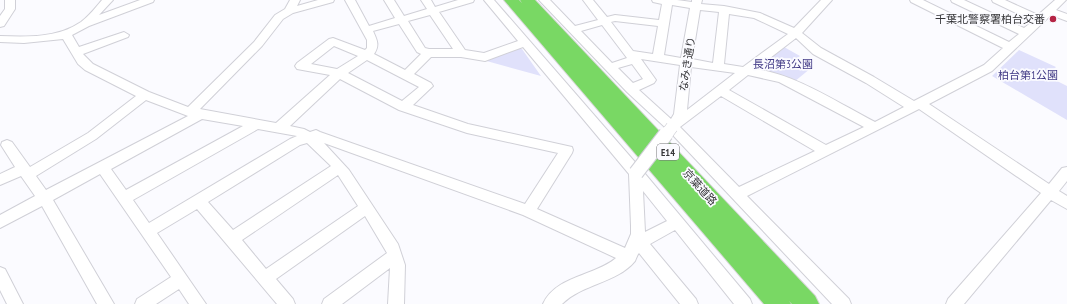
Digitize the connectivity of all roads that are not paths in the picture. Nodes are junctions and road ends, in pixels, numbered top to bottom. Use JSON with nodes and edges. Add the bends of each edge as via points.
{"nodes":[{"id":1,"x":10,"y":0,"type":"edge"},
{"id":2,"x":108,"y":0,"type":"edge"},
{"id":3,"x":149,"y":0,"type":"edge"},
{"id":4,"x":329,"y":0,"type":"edge"},
{"id":5,"x":350,"y":0,"type":"edge"},
{"id":6,"x":389,"y":0,"type":"edge"},
{"id":7,"x":426,"y":0,"type":"edge"},
{"id":8,"x":470,"y":0,"type":"edge"},
{"id":9,"x":489,"y":0,"type":"edge"},
{"id":10,"x":511,"y":0,"type":"edge"},
{"id":11,"x":527,"y":0,"type":"edge"},
{"id":12,"x":544,"y":0,"type":"edge"},
{"id":13,"x":588,"y":0,"type":"edge"},
{"id":14,"x":739,"y":0,"type":"edge"},
{"id":15,"x":827,"y":0,"type":"edge"},
{"id":16,"x":915,"y":0,"type":"edge"},
{"id":17,"x":956,"y":0,"type":"edge"},
{"id":18,"x":997,"y":0,"type":"edge"},
{"id":19,"x":1061,"y":0,"type":"edge"},
{"id":20,"x":662,"y":1,"type":"edge"},
{"id":21,"x":292,"y":3,"type":"edge"},
{"id":22,"x":697,"y":3,"type":"edge"},
{"id":23,"x":724,"y":9,"type":"junction"},
{"id":24,"x":433,"y":11,"type":"junction"},
{"id":25,"x":1049,"y":11,"type":"junction"},
{"id":26,"x":738,"y":12,"type":"junction"},
{"id":27,"x":1067,"y":18,"type":"edge"},
{"id":28,"x":402,"y":20,"type":"junction"},
{"id":29,"x":1040,"y":20,"type":"junction"},
{"id":30,"x":604,"y":21,"type":"junction"},
{"id":31,"x":0,"y":24,"type":"edge"},
{"id":32,"x":85,"y":24,"type":"junction"},
{"id":33,"x":664,"y":24,"type":"junction"},
{"id":34,"x":366,"y":30,"type":"junction"},
{"id":35,"x":573,"y":30,"type":"junction"},
{"id":36,"x":796,"y":33,"type":"junction"},
{"id":37,"x":1026,"y":33,"type":"junction"},
{"id":38,"x":64,"y":35,"type":"junction"},
{"id":39,"x":124,"y":35,"type":"dead end"},
{"id":40,"x":0,"y":39,"type":"edge"},
{"id":41,"x":524,"y":42,"type":"junction"},
{"id":42,"x":1011,"y":47,"type":"junction"},
{"id":43,"x":77,"y":52,"type":"junction"},
{"id":44,"x":428,"y":53,"type":"junction"},
{"id":45,"x":461,"y":53,"type":"junction"},
{"id":46,"x":367,"y":55,"type":"junction"},
{"id":47,"x":633,"y":57,"type":"junction"},
{"id":48,"x":658,"y":58,"type":"junction"},
{"id":49,"x":686,"y":63,"type":"junction"},
{"id":50,"x":610,"y":67,"type":"junction"},
{"id":51,"x":718,"y":68,"type":"junction"},
{"id":52,"x":745,"y":72,"type":"junction"},
{"id":53,"x":339,"y":73,"type":"junction"},
{"id":54,"x":406,"y":75,"type":"junction"},
{"id":55,"x":631,"y":89,"type":"junction"},
{"id":56,"x":721,"y":90,"type":"junction"},
{"id":57,"x":145,"y":95,"type":"junction"},
{"id":58,"x":682,"y":98,"type":"junction"},
{"id":59,"x":701,"y":104,"type":"junction"},
{"id":60,"x":917,"y":106,"type":"junction"},
{"id":61,"x":403,"y":107,"type":"junction"},
{"id":62,"x":194,"y":114,"type":"junction"},
{"id":63,"x":256,"y":125,"type":"junction"},
{"id":64,"x":672,"y":127,"type":"junction"},
{"id":65,"x":875,"y":127,"type":"junction"},
{"id":66,"x":279,"y":128,"type":"junction"},
{"id":67,"x":308,"y":137,"type":"junction"},
{"id":68,"x":7,"y":145,"type":"dead end"},
{"id":69,"x":826,"y":151,"type":"junction"},
{"id":70,"x":102,"y":167,"type":"junction"},
{"id":71,"x":338,"y":168,"type":"junction"},
{"id":72,"x":26,"y":172,"type":"junction"},
{"id":73,"x":1067,"y":172,"type":"edge"},
{"id":74,"x":636,"y":173,"type":"junction"},
{"id":75,"x":0,"y":180,"type":"edge"},
{"id":76,"x":1050,"y":192,"type":"junction"},
{"id":77,"x":738,"y":194,"type":"junction"},
{"id":78,"x":44,"y":198,"type":"junction"},
{"id":79,"x":124,"y":198,"type":"junction"},
{"id":80,"x":199,"y":201,"type":"junction"},
{"id":81,"x":1067,"y":203,"type":"edge"},
{"id":82,"x":367,"y":207,"type":"junction"},
{"id":83,"x":528,"y":212,"type":"junction"},
{"id":84,"x":0,"y":222,"type":"edge"},
{"id":85,"x":677,"y":222,"type":"junction"},
{"id":86,"x":147,"y":232,"type":"junction"},
{"id":87,"x":232,"y":239,"type":"junction"},
{"id":88,"x":635,"y":248,"type":"junction"},
{"id":89,"x":395,"y":255,"type":"junction"},
{"id":90,"x":0,"y":274,"type":"edge"},
{"id":91,"x":265,"y":278,"type":"junction"},
{"id":92,"x":180,"y":279,"type":"junction"},
{"id":93,"x":15,"y":304,"type":"edge"},
{"id":94,"x":106,"y":304,"type":"edge"},
{"id":95,"x":143,"y":304,"type":"edge"},
{"id":96,"x":198,"y":304,"type":"edge"},
{"id":97,"x":287,"y":304,"type":"edge"},
{"id":98,"x":330,"y":304,"type":"edge"},
{"id":99,"x":396,"y":304,"type":"edge"},
{"id":100,"x":551,"y":304,"type":"edge"},
{"id":101,"x":690,"y":304,"type":"edge"},
{"id":102,"x":744,"y":304,"type":"edge"},
{"id":103,"x":779,"y":304,"type":"edge"},
{"id":104,"x":807,"y":304,"type":"edge"},
{"id":105,"x":843,"y":304,"type":"edge"},
{"id":106,"x":954,"y":304,"type":"edge"}],
"edges":[{"from":1,"to":31,"type":"street","via":[[10,9]]},
{"from":2,"to":32,"type":"street"},
{"from":3,"to":32,"type":"street"},
{"from":4,"to":21,"type":"street"},
{"from":5,"to":34,"type":"street"},
{"from":6,"to":28,"type":"street"},
{"from":7,"to":24,"type":"street"},
{"from":8,"to":24,"type":"street"},
{"from":9,"to":41,"type":"street"},
{"from":10,"to":103,"type":"highway","name":"京葉道路","number":"E14"},
{"from":11,"to":104,"type":"highway","name":"京葉道路","number":"E14"},
{"from":12,"to":35,"type":"street"},
{"from":13,"to":30,"type":"street"},
{"from":14,"to":26,"type":"street"},
{"from":15,"to":36,"type":"street"},
{"from":16,"to":42,"type":"street"},
{"from":17,"to":37,"type":"street"},
{"from":18,"to":29,"type":"street"},
{"from":19,"to":25,"type":"street"},
{"from":20,"to":22,"type":"street"},
{"from":20,"to":33,"type":"street"},
{"from":21,"to":62,"type":"street"},
{"from":22,"to":23,"type":"street"},
{"from":22,"to":49,"type":"street","name":"なみき通り"},
{"from":23,"to":26,"type":"street"},
{"from":23,"to":51,"type":"street"},
{"from":24,"to":28,"type":"street"},
{"from":24,"to":45,"type":"street"},
{"from":25,"to":27,"type":"street"},
{"from":25,"to":29,"type":"street"},
{"from":26,"to":36,"type":"street","via":[[756,15]]},
{"from":28,"to":34,"type":"street"},
{"from":28,"to":44,"type":"street","via":[[421,50]]},
{"from":29,"to":37,"type":"street"},
{"from":30,"to":33,"type":"street","via":[[620,18]]},
{"from":30,"to":35,"type":"street"},
{"from":30,"to":47,"type":"street"},
{"from":32,"to":38,"type":"street"},
{"from":33,"to":48,"type":"street"},
{"from":34,"to":46,"type":"street","via":[[372,40],[372,48]]},
{"from":35,"to":50,"type":"street"},
{"from":36,"to":52,"type":"street"},
{"from":36,"to":60,"type":"street","via":[[817,51]]},
{"from":37,"to":42,"type":"street"},
{"from":38,"to":40,"type":"street","via":[[24,40]]},
{"from":38,"to":43,"type":"street"},
{"from":39,"to":43,"type":"street"},
{"from":41,"to":45,"type":"street","via":[[485,56]]},
{"from":41,"to":74,"type":"street"},
{"from":42,"to":60,"type":"street","via":[[988,68]]},
{"from":43,"to":57,"type":"street","via":[[89,67]]},
{"from":44,"to":45,"type":"street"},
{"from":44,"to":54,"type":"street"},
{"from":46,"to":53,"type":"street"},
{"from":46,"to":53,"type":"street","via":[[333,41],[300,66]]},
{"from":46,"to":54,"type":"street"},
{"from":47,"to":48,"type":"street"},
{"from":47,"to":50,"type":"street"},
{"from":47,"to":55,"type":"street","via":[[650,80]]},
{"from":48,"to":49,"type":"street"},
{"from":49,"to":51,"type":"street"},
{"from":49,"to":58,"type":"street","name":"なみき通り"},
{"from":50,"to":55,"type":"street"},
{"from":51,"to":52,"type":"street"},
{"from":52,"to":56,"type":"street"},
{"from":52,"to":65,"type":"street","via":[[783,79]]},
{"from":53,"to":61,"type":"street"},
{"from":53,"to":66,"type":"street"},
{"from":54,"to":61,"type":"street","via":[[427,86]]},
{"from":55,"to":64,"type":"street"},
{"from":56,"to":59,"type":"street"},
{"from":56,"to":69,"type":"street"},
{"from":57,"to":62,"type":"street"},
{"from":57,"to":72,"type":"street","via":[[92,136]]},
{"from":58,"to":59,"type":"street"},
{"from":58,"to":64,"type":"street","name":"なみき通り","via":[[680,114]]},
{"from":59,"to":64,"type":"street"},
{"from":60,"to":65,"type":"street"},
{"from":60,"to":76,"type":"street"},
{"from":61,"to":83,"type":"street","via":[[467,128],[567,150]]},
{"from":62,"to":63,"type":"street"},
{"from":62,"to":70,"type":"street"},
{"from":63,"to":66,"type":"street"},
{"from":63,"to":79,"type":"street"},
{"from":64,"to":74,"type":"street","bridge":true},
{"from":64,"to":77,"type":"street"},
{"from":65,"to":69,"type":"street"},
{"from":66,"to":67,"type":"street","via":[[300,132]]},
{"from":67,"to":71,"type":"street"},
{"from":67,"to":80,"type":"street","via":[[295,142]]},
{"from":67,"to":83,"type":"street","via":[[316,135],[341,143]]},
{"from":68,"to":72,"type":"street"},
{"from":69,"to":77,"type":"street"},
{"from":70,"to":78,"type":"street"},
{"from":70,"to":79,"type":"street"},
{"from":71,"to":82,"type":"street"},
{"from":71,"to":87,"type":"street"},
{"from":72,"to":75,"type":"street"},
{"from":72,"to":78,"type":"street"},
{"from":73,"to":76,"type":"street"},
{"from":74,"to":85,"type":"street"},
{"from":74,"to":88,"type":"street","via":[[638,234]]},
{"from":76,"to":81,"type":"street"},
{"from":76,"to":106,"type":"street"},
{"from":77,"to":105,"type":"street"},
{"from":78,"to":84,"type":"street"},
{"from":78,"to":94,"type":"street"},
{"from":79,"to":86,"type":"street"},
{"from":80,"to":86,"type":"street"},
{"from":80,"to":87,"type":"street"},
{"from":82,"to":89,"type":"street"},
{"from":82,"to":91,"type":"street"},
{"from":83,"to":88,"type":"street"},
{"from":85,"to":88,"type":"street"},
{"from":85,"to":102,"type":"street"},
{"from":86,"to":92,"type":"street"},
{"from":87,"to":91,"type":"street"},
{"from":88,"to":100,"type":"street","via":[[613,271],[566,290]]},
{"from":88,"to":101,"type":"street"},
{"from":89,"to":98,"type":"street"},
{"from":89,"to":99,"type":"street"},
{"from":90,"to":93,"type":"street"},
{"from":91,"to":97,"type":"street"},
{"from":92,"to":95,"type":"street"},
{"from":92,"to":96,"type":"street"}]}
